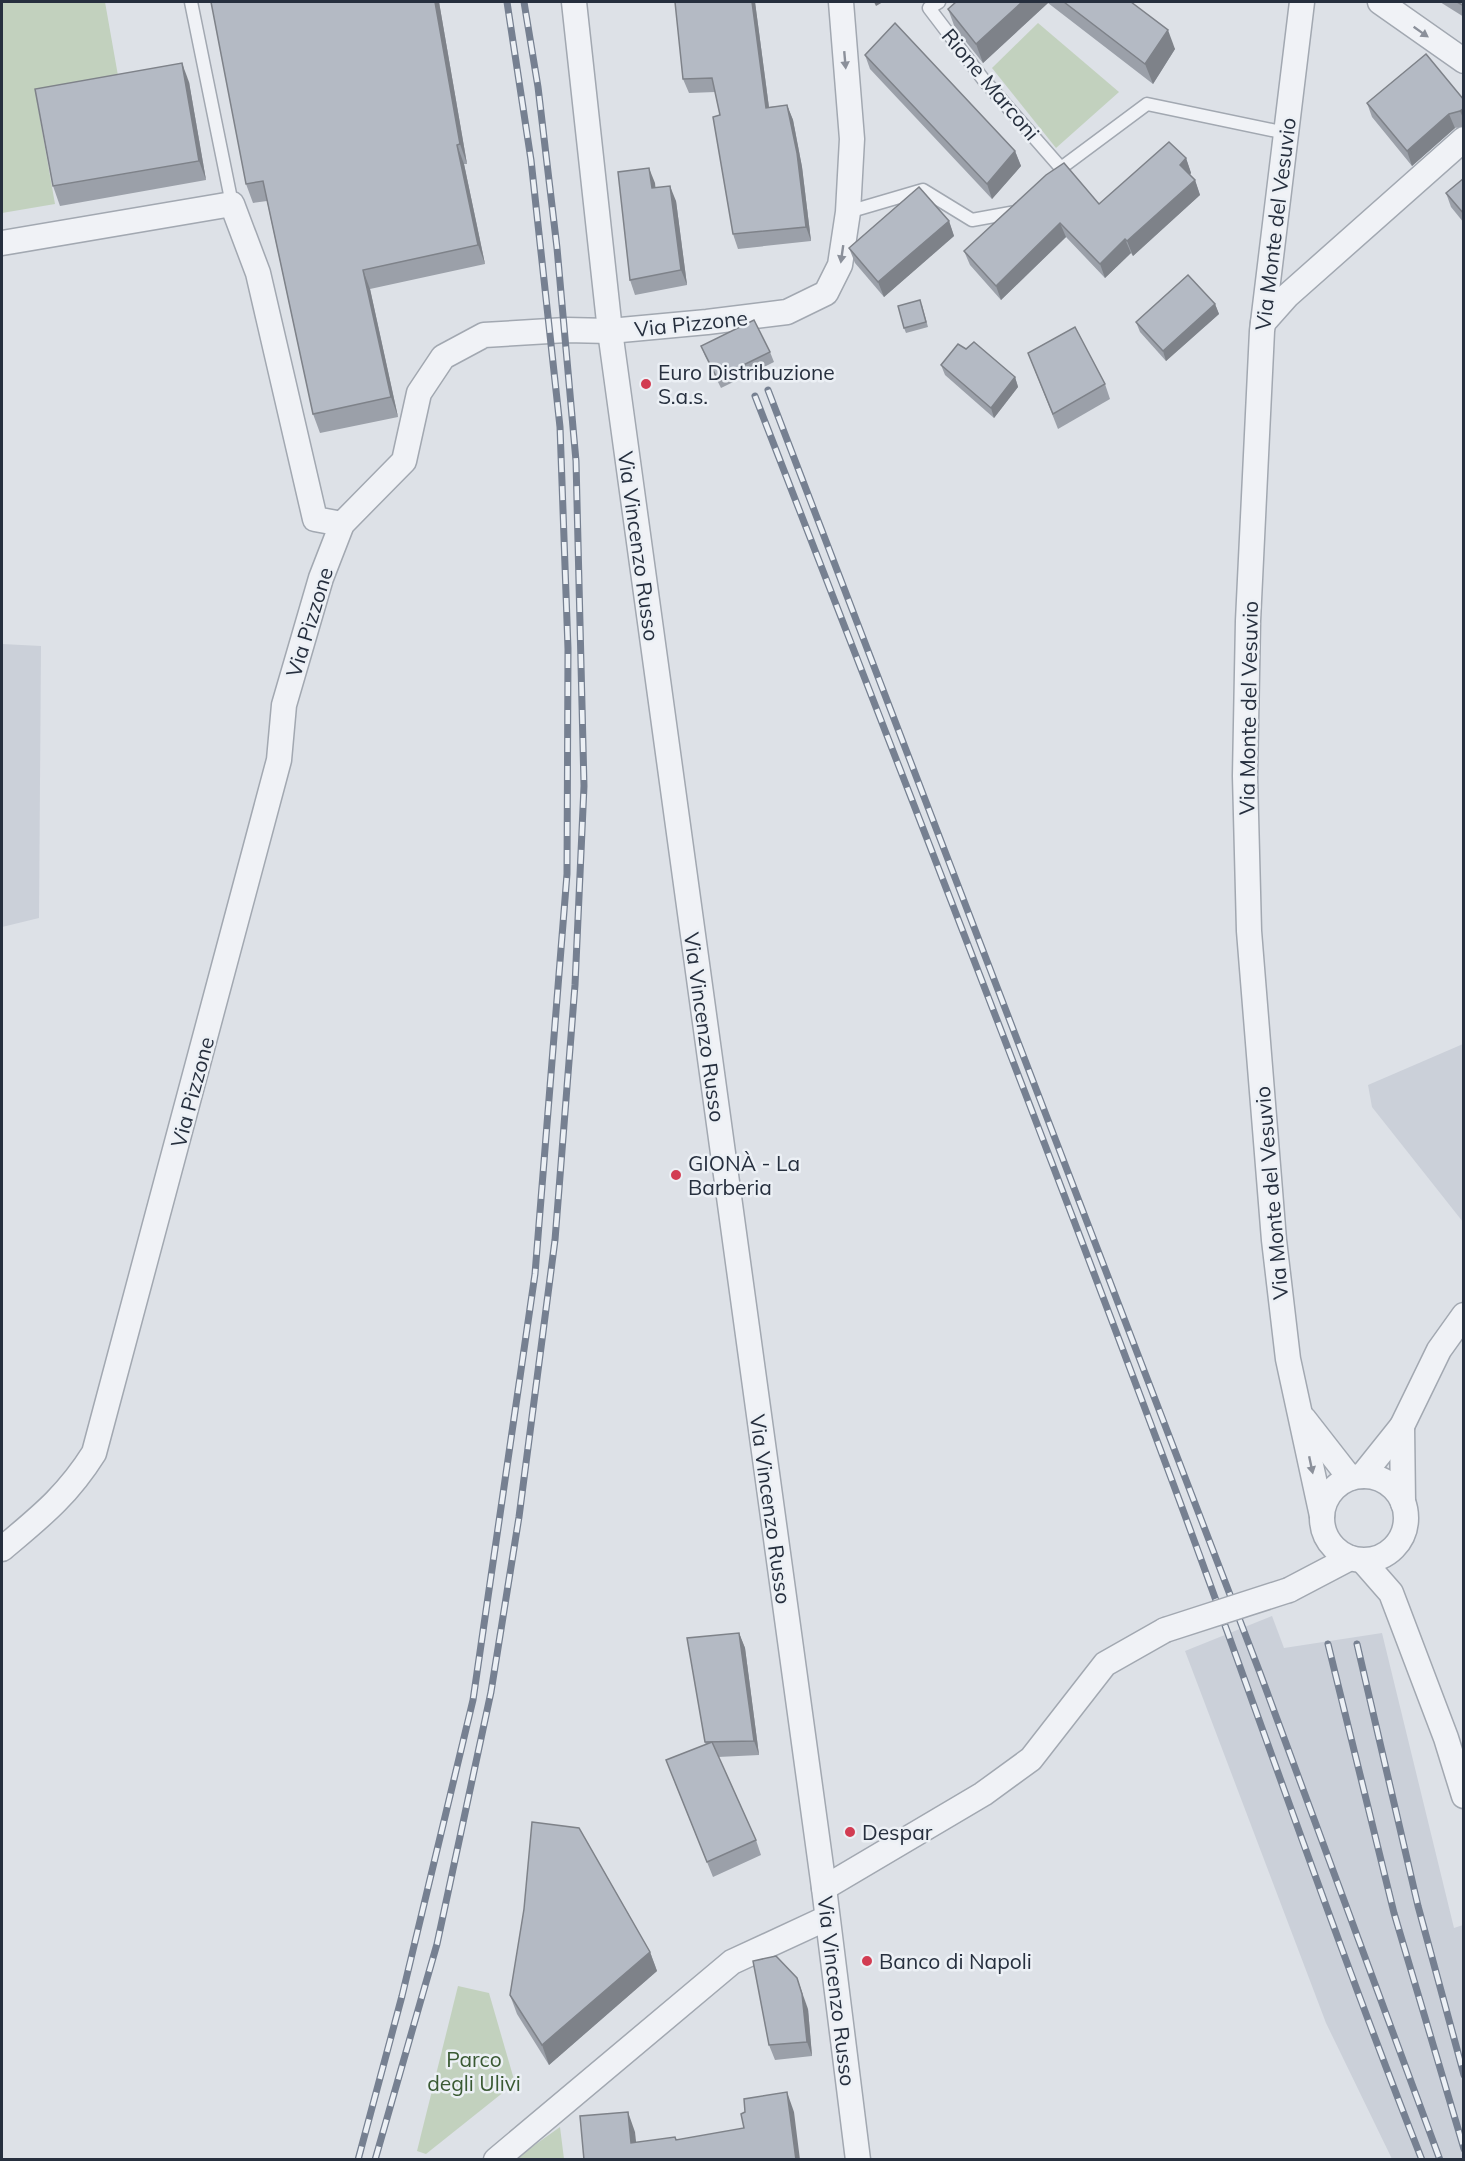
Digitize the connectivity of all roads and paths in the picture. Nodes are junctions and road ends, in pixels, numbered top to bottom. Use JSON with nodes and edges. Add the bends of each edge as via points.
{"nodes":[{"id":1,"x":191,"y":2,"type":"edge"},
{"id":2,"x":574,"y":2,"type":"edge"},
{"id":3,"x":841,"y":2,"type":"edge"},
{"id":4,"x":939,"y":2,"type":"edge"},
{"id":5,"x":1302,"y":2,"type":"edge"},
{"id":6,"x":1380,"y":2,"type":"edge"},
{"id":7,"x":1464,"y":61,"type":"edge"},
{"id":8,"x":1286,"y":133,"type":"junction"},
{"id":9,"x":1464,"y":139,"type":"edge"},
{"id":10,"x":1031,"y":197,"type":"edge"},
{"id":11,"x":232,"y":204,"type":"junction"},
{"id":12,"x":848,"y":212,"type":"junction"},
{"id":13,"x":2,"y":243,"type":"edge"},
{"id":14,"x":1263,"y":323,"type":"junction"},
{"id":15,"x":610,"y":332,"type":"junction"},
{"id":16,"x":342,"y":524,"type":"junction"},
{"id":17,"x":1464,"y":1315,"type":"edge"},
{"id":18,"x":1300,"y":1415,"type":"junction"},
{"id":19,"x":1402,"y":1426,"type":"junction"},
{"id":20,"x":1356,"y":1477,"type":"junction"},
{"id":21,"x":1403,"y":1503,"type":"junction"},
{"id":22,"x":1322,"y":1522,"type":"junction"},
{"id":23,"x":1398,"y":1542,"type":"junction"},
{"id":24,"x":2,"y":1549,"type":"edge"},
{"id":25,"x":1356,"y":1559,"type":"junction"},
{"id":26,"x":1297,"y":1585,"type":"junction"},
{"id":27,"x":1391,"y":1593,"type":"junction"},
{"id":28,"x":1464,"y":1796,"type":"edge"},
{"id":29,"x":824,"y":1888,"type":"junction"},
{"id":30,"x":827,"y":1918,"type":"junction"},
{"id":31,"x":496,"y":2160,"type":"edge"},
{"id":32,"x":858,"y":2160,"type":"edge"}],
"edges":[{"from":1,"to":11,"type":"lane"},
{"from":2,"to":15,"type":"street","name":"Via Vincenzo Russo"},
{"from":3,"to":12,"type":"street","name":"Via Pizzone","one_way":true,"via":[[852,139]]},
{"from":4,"to":8,"type":"lane","name":"Rione Marconi","via":[[929,8],[1058,172],[1147,104]]},
{"from":5,"to":8,"type":"street","name":"Via Monte del Vesuvio"},
{"from":6,"to":7,"type":"street","one_way":true},
{"from":8,"to":14,"type":"street","name":"Via Monte del Vesuvio"},
{"from":9,"to":14,"type":"street","via":[[1287,296]]},
{"from":10,"to":12,"type":"lane","via":[[1016,212],[972,220],[923,190]]},
{"from":11,"to":13,"type":"street"},
{"from":11,"to":16,"type":"street","via":[[258,273],[315,519]]},
{"from":12,"to":15,"type":"street","name":"Via Pizzone","one_way":true,"via":[[840,265],[826,293],[787,312]]},
{"from":14,"to":18,"type":"street","name":"Via Monte del Vesuvio","via":[[1248,621],[1245,776],[1249,932],[1274,1240],[1288,1359]]},
{"from":15,"to":16,"type":"street","name":"Via Pizzone","via":[[566,330],[484,335],[442,357],[419,393],[404,461]]},
{"from":15,"to":29,"type":"street","name":"Via Vincenzo Russo"},
{"from":16,"to":24,"type":"street","name":"Via Pizzone","via":[[321,578],[284,705],[279,760],[94,1453],[55,1505]]},
{"from":17,"to":19,"type":"street","via":[[1440,1350]]},
{"from":18,"to":20,"type":"street","name":"Via Monte del Vesuvio"},
{"from":18,"to":22,"type":"street","name":"Via Monte del Vesuvio","one_way":true},
{"from":19,"to":20,"type":"street"},
{"from":19,"to":21,"type":"street","name":"Via Monte del Vesuvio"},
{"from":20,"to":21,"type":"street","via":[[1386,1482]]},
{"from":20,"to":22,"type":"street","via":[[1330,1493]]},
{"from":21,"to":23,"type":"street","name":"Via Monte del Vesuvio","via":[[1406,1516]]},
{"from":22,"to":25,"type":"street","name":"Via Monte del Vesuvio","via":[[1328,1541],[1337,1551]]},
{"from":22,"to":26,"type":"street"},
{"from":23,"to":25,"type":"street","via":[[1389,1552]]},
{"from":23,"to":27,"type":"street","name":"Via Monte del Vesuvio"},
{"from":25,"to":26,"type":"street"},
{"from":25,"to":27,"type":"street","name":"Via Monte del Vesuvio"},
{"from":26,"to":29,"type":"street","bridge":true,"via":[[1165,1630],[1105,1664],[1031,1759],[983,1794]]},
{"from":27,"to":28,"type":"street","name":"Via Monte del Vesuvio"},
{"from":29,"to":30,"type":"street","name":"Via Vincenzo Russo"},
{"from":30,"to":31,"type":"street","via":[[732,1962]]},
{"from":30,"to":32,"type":"street","name":"Via Vincenzo Russo"}]}
